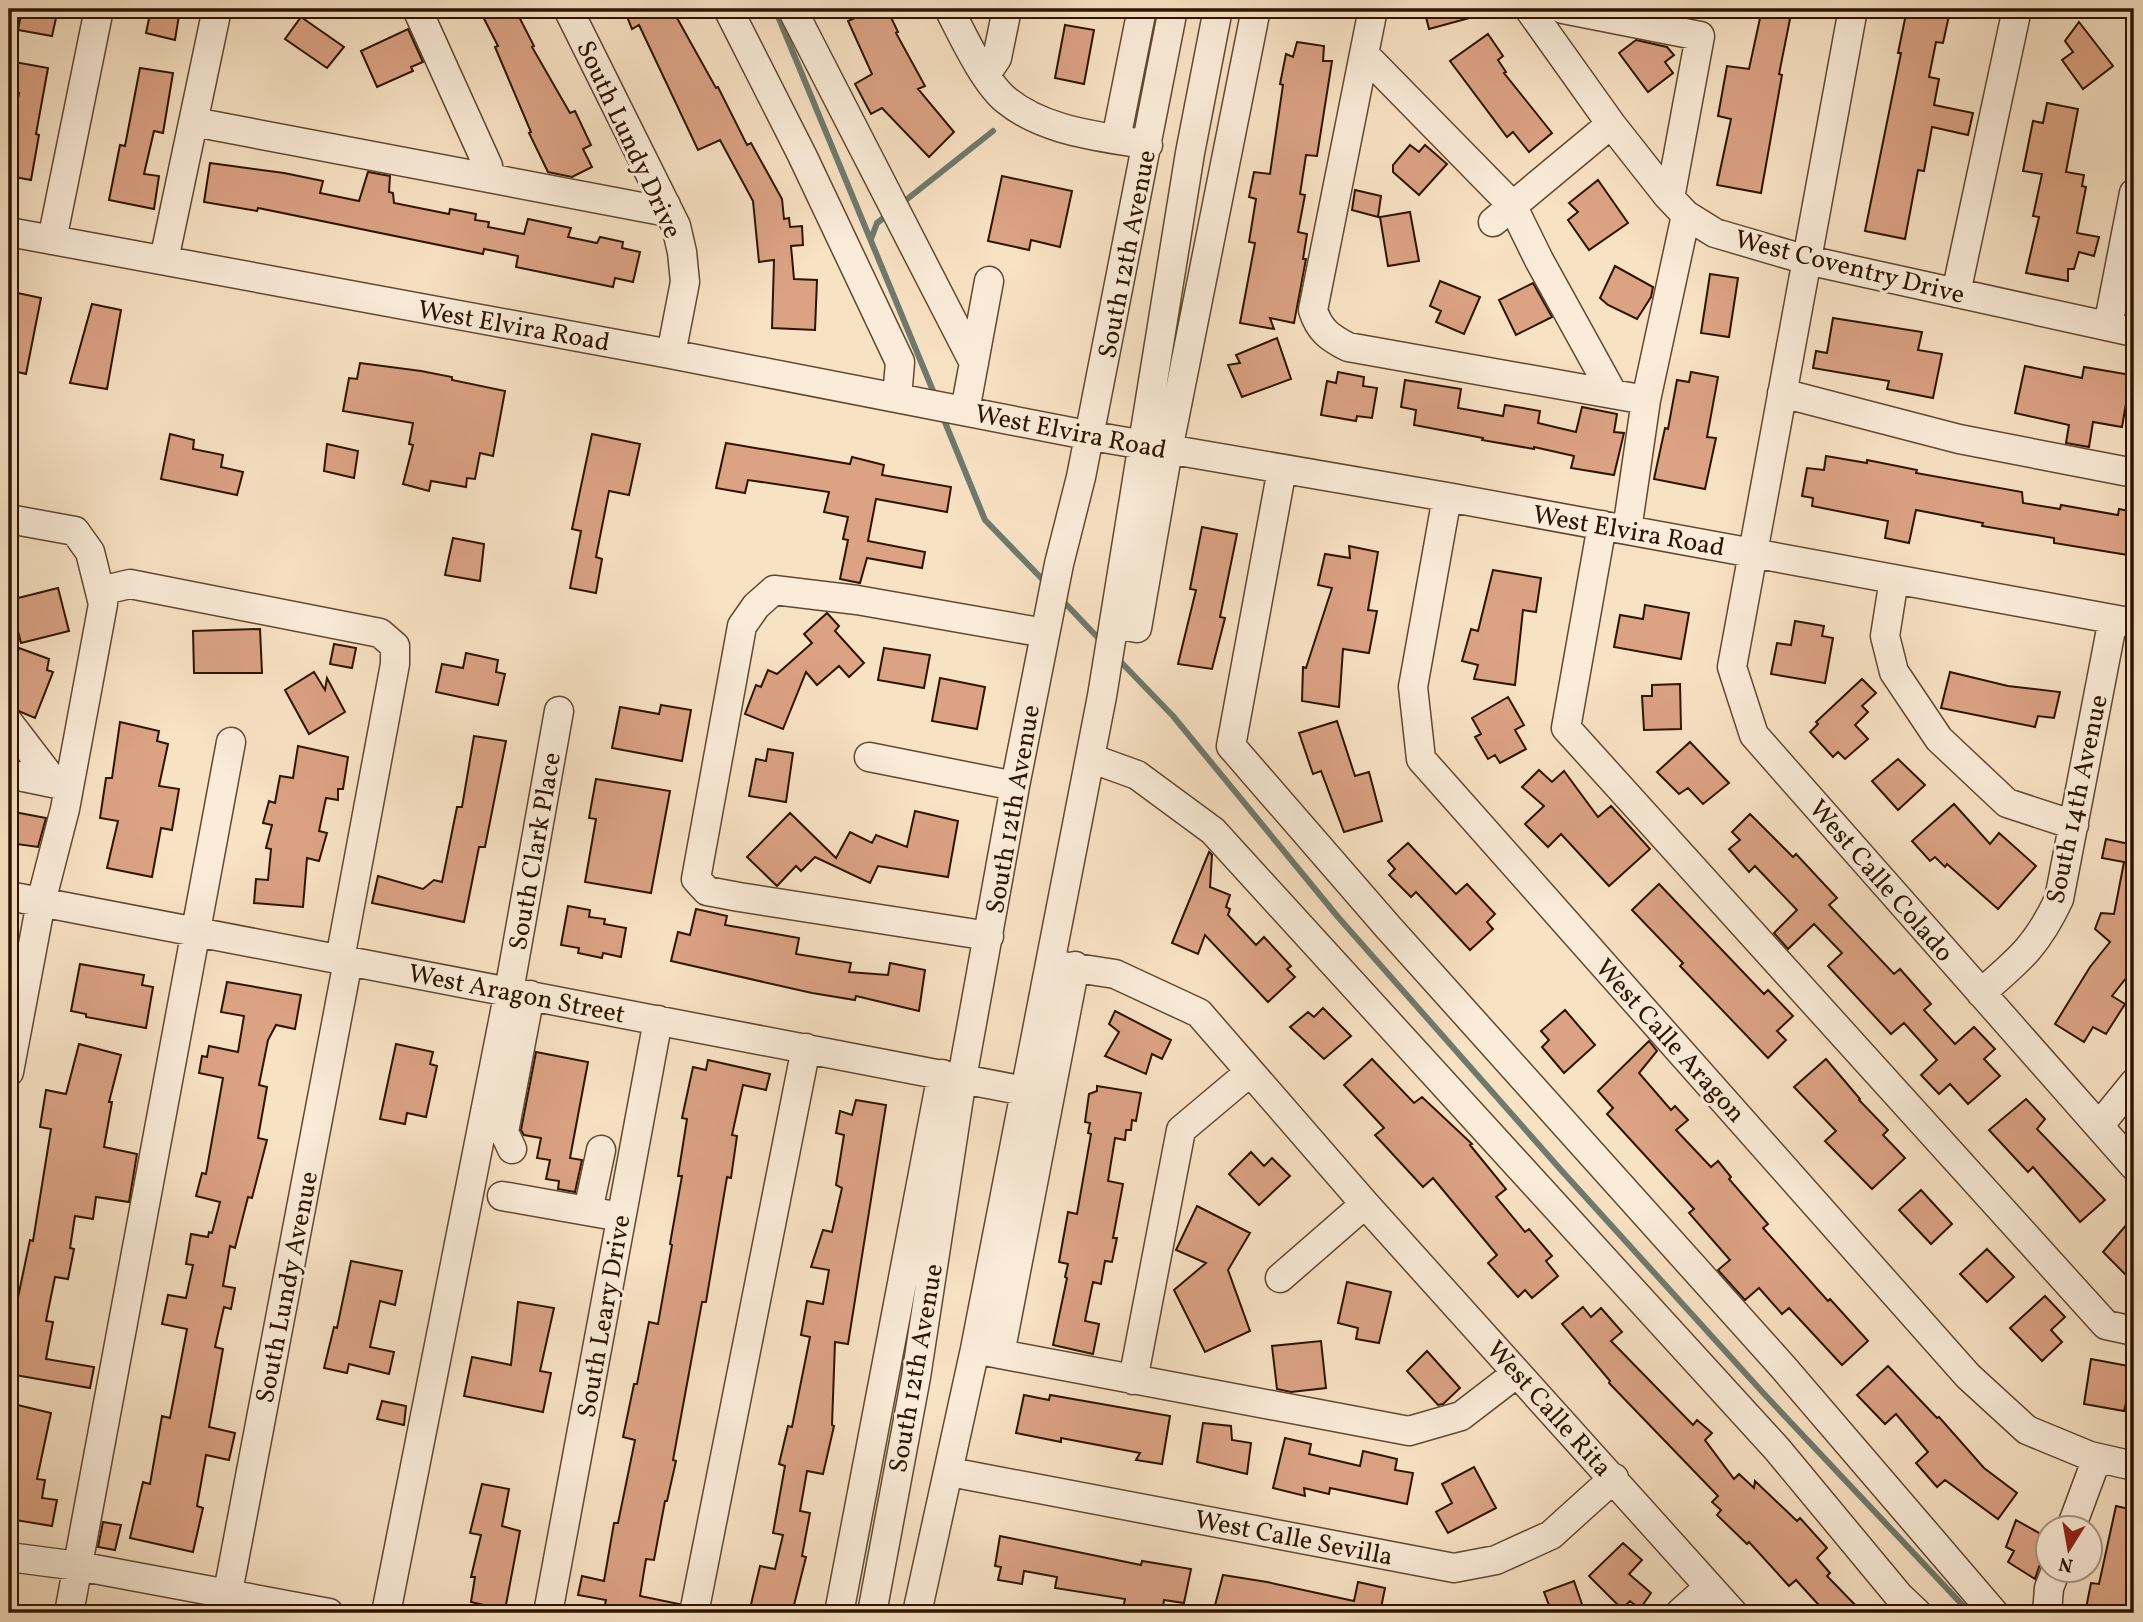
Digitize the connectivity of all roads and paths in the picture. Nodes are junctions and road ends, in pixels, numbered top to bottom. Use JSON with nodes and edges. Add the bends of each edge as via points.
{"nodes":[{"id":1,"x":99,"y":9,"type":"edge"},
{"id":2,"x":217,"y":9,"type":"edge"},
{"id":3,"x":416,"y":9,"type":"edge"},
{"id":4,"x":568,"y":9,"type":"edge"},
{"id":5,"x":729,"y":9,"type":"edge"},
{"id":6,"x":792,"y":9,"type":"edge"},
{"id":7,"x":949,"y":9,"type":"edge"},
{"id":8,"x":1007,"y":9,"type":"edge"},
{"id":9,"x":1142,"y":9,"type":"edge"},
{"id":10,"x":1173,"y":9,"type":"edge"},
{"id":11,"x":1218,"y":9,"type":"edge"},
{"id":12,"x":1256,"y":9,"type":"edge"},
{"id":13,"x":1373,"y":9,"type":"edge"},
{"id":14,"x":1529,"y":9,"type":"edge"},
{"id":15,"x":1563,"y":9,"type":"edge"},
{"id":16,"x":1853,"y":9,"type":"edge"},
{"id":17,"x":2017,"y":9,"type":"edge"},
{"id":18,"x":1364,"y":54,"type":"junction"},
{"id":19,"x":986,"y":74,"type":"junction"},
{"id":20,"x":194,"y":122,"type":"junction"},
{"id":21,"x":1611,"y":124,"type":"junction"},
{"id":22,"x":1116,"y":139,"type":"junction"},
{"id":23,"x":1148,"y":145,"type":"junction"},
{"id":24,"x":483,"y":177,"type":"junction"},
{"id":25,"x":2134,"y":193,"type":"edge"},
{"id":26,"x":666,"y":205,"type":"junction"},
{"id":27,"x":1678,"y":206,"type":"junction"},
{"id":28,"x":1502,"y":213,"type":"junction"},
{"id":29,"x":9,"y":232,"type":"edge"},
{"id":30,"x":52,"y":240,"type":"junction"},
{"id":31,"x":164,"y":260,"type":"junction"},
{"id":32,"x":1807,"y":260,"type":"junction"},
{"id":33,"x":989,"y":281,"type":"dead end"},
{"id":34,"x":1956,"y":293,"type":"junction"},
{"id":35,"x":2121,"y":329,"type":"edge"},
{"id":36,"x":671,"y":354,"type":"junction"},
{"id":37,"x":974,"y":363,"type":"junction"},
{"id":38,"x":1782,"y":393,"type":"junction"},
{"id":39,"x":1613,"y":394,"type":"junction"},
{"id":40,"x":897,"y":398,"type":"junction"},
{"id":41,"x":1646,"y":400,"type":"junction"},
{"id":42,"x":961,"y":410,"type":"junction"},
{"id":43,"x":1089,"y":436,"type":"junction"},
{"id":44,"x":1156,"y":447,"type":"junction"},
{"id":45,"x":1282,"y":469,"type":"junction"},
{"id":46,"x":2134,"y":473,"type":"edge"},
{"id":47,"x":1447,"y":497,"type":"junction"},
{"id":48,"x":9,"y":519,"type":"edge"},
{"id":49,"x":1614,"y":527,"type":"junction"},
{"id":50,"x":1753,"y":553,"type":"junction"},
{"id":51,"x":1894,"y":579,"type":"junction"},
{"id":52,"x":100,"y":591,"type":"junction"},
{"id":53,"x":2124,"y":621,"type":"edge"},
{"id":54,"x":1045,"y":628,"type":"junction"},
{"id":55,"x":559,"y":711,"type":"dead end"},
{"id":56,"x":9,"y":723,"type":"edge"},
{"id":57,"x":231,"y":742,"type":"dead end"},
{"id":58,"x":869,"y":757,"type":"dead end"},
{"id":59,"x":1090,"y":758,"type":"junction"},
{"id":60,"x":9,"y":774,"type":"edge"},
{"id":61,"x":61,"y":785,"type":"junction"},
{"id":62,"x":1015,"y":786,"type":"junction"},
{"id":63,"x":2074,"y":825,"type":"junction"},
{"id":64,"x":9,"y":896,"type":"edge"},
{"id":65,"x":41,"y":902,"type":"junction"},
{"id":66,"x":194,"y":932,"type":"junction"},
{"id":67,"x":989,"y":936,"type":"junction"},
{"id":68,"x":344,"y":960,"type":"junction"},
{"id":69,"x":1063,"y":965,"type":"junction"},
{"id":70,"x":519,"y":993,"type":"junction"},
{"id":71,"x":1981,"y":993,"type":"junction"},
{"id":72,"x":658,"y":1020,"type":"junction"},
{"id":73,"x":806,"y":1048,"type":"junction"},
{"id":74,"x":9,"y":1072,"type":"edge"},
{"id":75,"x":1250,"y":1072,"type":"junction"},
{"id":76,"x":952,"y":1076,"type":"junction"},
{"id":77,"x":2134,"y":1083,"type":"edge"},
{"id":78,"x":1025,"y":1091,"type":"junction"},
{"id":79,"x":2099,"y":1126,"type":"junction"},
{"id":80,"x":512,"y":1149,"type":"dead end"},
{"id":81,"x":601,"y":1150,"type":"dead end"},
{"id":82,"x":2134,"y":1166,"type":"edge"},
{"id":83,"x":502,"y":1196,"type":"dead end"},
{"id":84,"x":1365,"y":1204,"type":"junction"},
{"id":85,"x":588,"y":1211,"type":"junction"},
{"id":86,"x":621,"y":1217,"type":"junction"},
{"id":87,"x":1280,"y":1278,"type":"dead end"},
{"id":88,"x":2134,"y":1331,"type":"edge"},
{"id":89,"x":988,"y":1352,"type":"junction"},
{"id":90,"x":1517,"y":1373,"type":"junction"},
{"id":91,"x":1133,"y":1380,"type":"junction"},
{"id":92,"x":2097,"y":1458,"type":"junction"},
{"id":93,"x":2134,"y":1466,"type":"edge"},
{"id":94,"x":950,"y":1472,"type":"junction"},
{"id":95,"x":1614,"y":1478,"type":"junction"},
{"id":96,"x":2076,"y":1514,"type":"edge"},
{"id":97,"x":9,"y":1558,"type":"edge"},
{"id":98,"x":78,"y":1566,"type":"junction"},
{"id":99,"x":2051,"y":1584,"type":"edge"},
{"id":100,"x":1709,"y":1587,"type":"junction"},
{"id":101,"x":226,"y":1604,"type":"edge"},
{"id":102,"x":923,"y":1612,"type":"edge"},
{"id":103,"x":69,"y":1613,"type":"edge"},
{"id":104,"x":329,"y":1613,"type":"edge"},
{"id":105,"x":386,"y":1613,"type":"edge"},
{"id":106,"x":548,"y":1613,"type":"edge"},
{"id":107,"x":694,"y":1613,"type":"edge"},
{"id":108,"x":839,"y":1613,"type":"edge"},
{"id":109,"x":872,"y":1613,"type":"edge"},
{"id":110,"x":1680,"y":1613,"type":"edge"},
{"id":111,"x":1734,"y":1613,"type":"edge"},
{"id":112,"x":1917,"y":1613,"type":"edge"},
{"id":113,"x":1994,"y":1613,"type":"edge"},
{"id":114,"x":2047,"y":1613,"type":"edge"}],
"edges":[{"from":1,"to":30,"type":"street"},
{"from":2,"to":20,"type":"street"},
{"from":3,"to":24,"type":"street","via":[[488,166]]},
{"from":4,"to":26,"type":"street","name":"South Lundy Drive"},
{"from":5,"to":40,"type":"street","via":[[900,362]]},
{"from":6,"to":37,"type":"street"},
{"from":7,"to":19,"type":"street"},
{"from":8,"to":19,"type":"street","via":[[997,58]]},
{"from":9,"to":22,"type":"street","name":"South 12th Avenue"},
{"from":10,"to":23,"type":"street","name":"South 12th Avenue"},
{"from":11,"to":44,"type":"street","name":"South 12th Avenue","via":[[1190,153]]},
{"from":12,"to":44,"type":"street","name":"South 12th Avenue"},
{"from":13,"to":18,"type":"street"},
{"from":14,"to":21,"type":"street","name":"West Coventry Drive"},
{"from":15,"to":27,"type":"street","via":[[1700,36]]},
{"from":16,"to":32,"type":"street","name":"West Calle Colado"},
{"from":17,"to":34,"type":"street"},
{"from":18,"to":28,"type":"street"},
{"from":18,"to":39,"type":"street","via":[[1313,310],[1318,325],[1348,347]]},
{"from":19,"to":22,"type":"street","via":[[1004,99],[1046,124]]},
{"from":20,"to":24,"type":"street"},
{"from":20,"to":31,"type":"street"},
{"from":21,"to":27,"type":"street","name":"West Coventry Drive"},
{"from":21,"to":28,"type":"street"},
{"from":22,"to":23,"type":"street"},
{"from":23,"to":43,"type":"street","name":"South 12th Avenue"},
{"from":24,"to":26,"type":"street","via":[[657,210]]},
{"from":25,"to":35,"type":"street"},
{"from":26,"to":36,"type":"street","name":"South Lundy Drive","via":[[676,226],[685,282]]},
{"from":27,"to":32,"type":"street","name":"West Coventry Drive","via":[[1715,233]]},
{"from":27,"to":41,"type":"street"},
{"from":28,"to":39,"type":"street","via":[[1539,260]]},
{"from":29,"to":30,"type":"street","name":"West Elvira Road"},
{"from":30,"to":31,"type":"street","name":"West Elvira Road"},
{"from":31,"to":36,"type":"street","name":"West Elvira Road"},
{"from":32,"to":34,"type":"street","name":"West Coventry Drive"},
{"from":32,"to":38,"type":"street","name":"West Calle Colado"},
{"from":33,"to":37,"type":"street"},
{"from":34,"to":35,"type":"street","name":"West Coventry Drive"},
{"from":36,"to":40,"type":"street","name":"West Elvira Road"},
{"from":37,"to":42,"type":"street"},
{"from":38,"to":46,"type":"street","via":[[1959,439]]},
{"from":38,"to":50,"type":"street","name":"West Calle Colado"},
{"from":39,"to":41,"type":"street"},
{"from":40,"to":42,"type":"street","name":"West Elvira Road"},
{"from":41,"to":49,"type":"street"},
{"from":42,"to":43,"type":"street","name":"West Elvira Road"},
{"from":43,"to":44,"type":"street","name":"West Elvira Road"},
{"from":43,"to":54,"type":"street","name":"South 12th Avenue"},
{"from":44,"to":45,"type":"street","name":"West Elvira Road"},
{"from":44,"to":59,"type":"street","name":"South 12th Avenue","via":[[1137,628],[1114,627]]},
{"from":45,"to":47,"type":"street","name":"West Elvira Road"},
{"from":45,"to":113,"type":"street","via":[[1231,746],[1783,1367]]},
{"from":47,"to":49,"type":"street","name":"West Elvira Road"},
{"from":47,"to":92,"type":"street","name":"West Calle Aragon","via":[[1413,687],[1421,759],[1968,1376],[2027,1430]]},
{"from":48,"to":52,"type":"street","via":[[75,531],[90,552]]},
{"from":49,"to":50,"type":"street","name":"West Elvira Road"},
{"from":49,"to":88,"type":"street","via":[[1566,728],[2106,1325]]},
{"from":50,"to":51,"type":"street","name":"West Elvira Road"},
{"from":50,"to":71,"type":"street","name":"West Calle Colado","via":[[1732,667],[1754,735]]},
{"from":51,"to":53,"type":"street","name":"West Elvira Road"},
{"from":51,"to":63,"type":"street","via":[[1885,636],[1894,672],[1939,739],[2007,803]]},
{"from":52,"to":61,"type":"street","via":[[103,604]]},
{"from":52,"to":68,"type":"street","name":"South Lundy Avenue","via":[[130,584],[380,633],[395,646]]},
{"from":53,"to":63,"type":"street","name":"South 14th Avenue"},
{"from":54,"to":62,"type":"street","name":"South 12th Avenue"},
{"from":54,"to":67,"type":"street","via":[[774,590],[742,626],[737,652],[696,879],[707,891]]},
{"from":55,"to":70,"type":"street","name":"South Clark Place"},
{"from":56,"to":61,"type":"street"},
{"from":57,"to":66,"type":"street"},
{"from":58,"to":62,"type":"street"},
{"from":59,"to":69,"type":"street","name":"South 12th Avenue"},
{"from":59,"to":112,"type":"street","via":[[1137,775],[1213,831],[1768,1438]]},
{"from":60,"to":61,"type":"street"},
{"from":61,"to":65,"type":"street","via":[[65,809]]},
{"from":62,"to":67,"type":"street","name":"South 12th Avenue"},
{"from":63,"to":71,"type":"street","name":"South 14th Avenue","via":[[2059,899],[2048,924],[2020,959]]},
{"from":64,"to":65,"type":"street","name":"West Aragon Street"},
{"from":65,"to":66,"type":"street","name":"West Aragon Street"},
{"from":65,"to":74,"type":"street"},
{"from":66,"to":68,"type":"street","name":"West Aragon Street"},
{"from":66,"to":98,"type":"street"},
{"from":67,"to":76,"type":"street","name":"South 12th Avenue"},
{"from":68,"to":70,"type":"street","name":"West Aragon Street"},
{"from":68,"to":101,"type":"street","name":"South Lundy Avenue"},
{"from":69,"to":75,"type":"street","name":"West Calle Rita","via":[[1115,974],[1199,1013]]},
{"from":69,"to":78,"type":"street","name":"South 12th Avenue"},
{"from":69,"to":89,"type":"street","name":"South 12th Avenue"},
{"from":70,"to":72,"type":"street","name":"West Aragon Street"},
{"from":70,"to":80,"type":"street","via":[[504,1132]]},
{"from":70,"to":105,"type":"street"},
{"from":71,"to":79,"type":"street","name":"West Calle Colado"},
{"from":72,"to":73,"type":"street","name":"West Aragon Street"},
{"from":72,"to":86,"type":"street","name":"South Leary Drive"},
{"from":73,"to":76,"type":"street","name":"West Aragon Street"},
{"from":73,"to":107,"type":"street"},
{"from":75,"to":84,"type":"street","name":"West Calle Rita"},
{"from":75,"to":91,"type":"street","via":[[1181,1130]]},
{"from":76,"to":78,"type":"street","name":"West Aragon Street"},
{"from":76,"to":108,"type":"street","name":"South 12th Avenue"},
{"from":76,"to":109,"type":"street","name":"South 12th Avenue","via":[[916,1377]]},
{"from":77,"to":79,"type":"street"},
{"from":78,"to":89,"type":"street","name":"South 12th Avenue"},
{"from":79,"to":82,"type":"street","name":"West Calle Colado"},
{"from":81,"to":85,"type":"street"},
{"from":83,"to":85,"type":"street"},
{"from":84,"to":87,"type":"street"},
{"from":84,"to":90,"type":"street","name":"West Calle Rita"},
{"from":85,"to":86,"type":"street"},
{"from":86,"to":106,"type":"street","name":"South Leary Drive"},
{"from":89,"to":91,"type":"street"},
{"from":89,"to":94,"type":"street","name":"South 12th Avenue"},
{"from":90,"to":91,"type":"street","via":[[1461,1416],[1409,1431]]},
{"from":90,"to":95,"type":"street","name":"West Calle Rita"},
{"from":92,"to":93,"type":"street","name":"West Calle Aragon"},
{"from":92,"to":96,"type":"street"},
{"from":94,"to":95,"type":"street","name":"West Calle Sevilla","via":[[1454,1568],[1496,1560],[1551,1535]]},
{"from":94,"to":102,"type":"street","name":"South 12th Avenue"},
{"from":95,"to":100,"type":"street","name":"West Calle Rita"},
{"from":97,"to":98,"type":"street"},
{"from":98,"to":101,"type":"street"},
{"from":98,"to":103,"type":"street"},
{"from":99,"to":114,"type":"street"},
{"from":100,"to":110,"type":"street"},
{"from":100,"to":111,"type":"street","name":"West Calle Rita"},
{"from":101,"to":104,"type":"street"}]}
